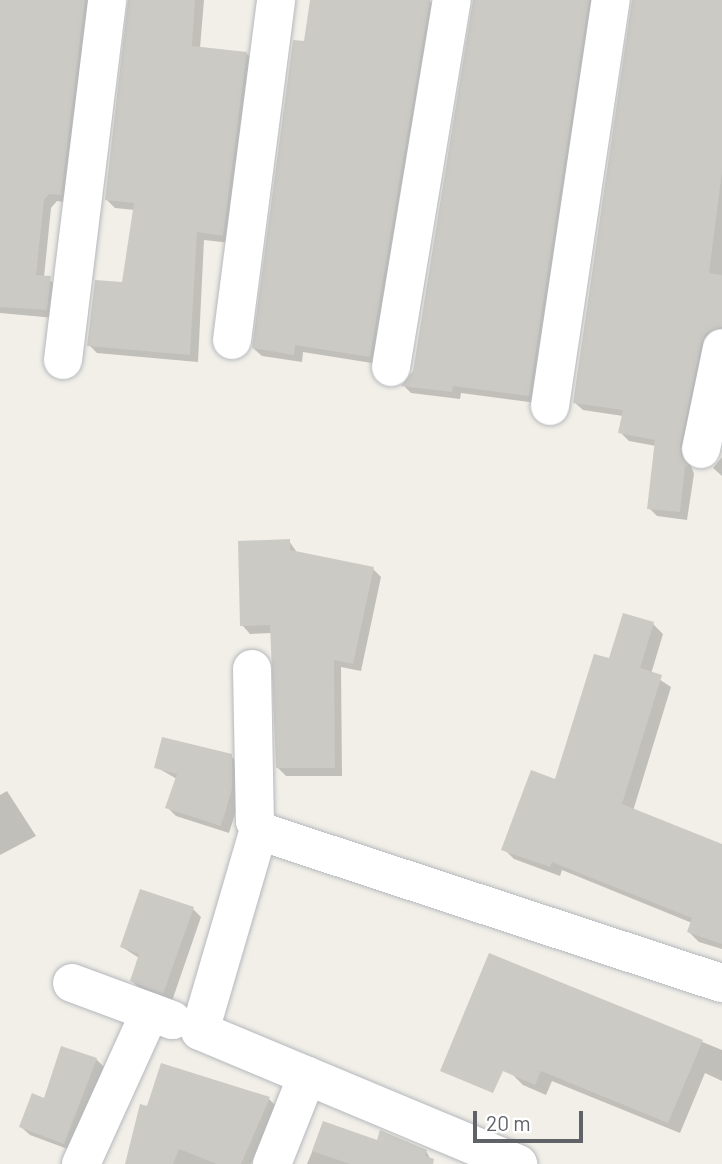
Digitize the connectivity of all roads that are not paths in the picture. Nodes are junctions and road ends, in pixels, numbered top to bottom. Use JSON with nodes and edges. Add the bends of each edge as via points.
{"nodes":[{"id":1,"x":107,"y":0,"type":"edge"},
{"id":2,"x":276,"y":0,"type":"edge"},
{"id":3,"x":452,"y":0,"type":"edge"},
{"id":4,"x":611,"y":0,"type":"edge"},
{"id":5,"x":232,"y":340,"type":"dead end"},
{"id":6,"x":722,"y":348,"type":"edge"},
{"id":7,"x":62,"y":360,"type":"dead end"},
{"id":8,"x":391,"y":367,"type":"dead end"},
{"id":9,"x":550,"y":406,"type":"dead end"},
{"id":10,"x":701,"y":449,"type":"dead end"},
{"id":11,"x":252,"y":669,"type":"dead end"},
{"id":12,"x":258,"y":829,"type":"junction"},
{"id":13,"x":72,"y":983,"type":"dead end"},
{"id":14,"x":722,"y":983,"type":"edge"},
{"id":15,"x":150,"y":1012,"type":"junction"},
{"id":16,"x":200,"y":1031,"type":"junction"},
{"id":17,"x":307,"y":1076,"type":"junction"},
{"id":18,"x":456,"y":1152,"type":"edge"},
{"id":19,"x":81,"y":1164,"type":"edge"},
{"id":20,"x":272,"y":1164,"type":"edge"},
{"id":21,"x":518,"y":1164,"type":"edge"}],
"edges":[{"from":1,"to":7,"type":"street"},
{"from":2,"to":5,"type":"street"},
{"from":3,"to":8,"type":"street"},
{"from":4,"to":9,"type":"street"},
{"from":6,"to":10,"type":"street"},
{"from":11,"to":12,"type":"street"},
{"from":12,"to":14,"type":"street"},
{"from":12,"to":16,"type":"street"},
{"from":13,"to":15,"type":"street"},
{"from":15,"to":16,"type":"street"},
{"from":15,"to":19,"type":"street"},
{"from":16,"to":17,"type":"street"},
{"from":17,"to":18,"type":"street"},
{"from":17,"to":20,"type":"street"},
{"from":18,"to":21,"type":"street"}]}
